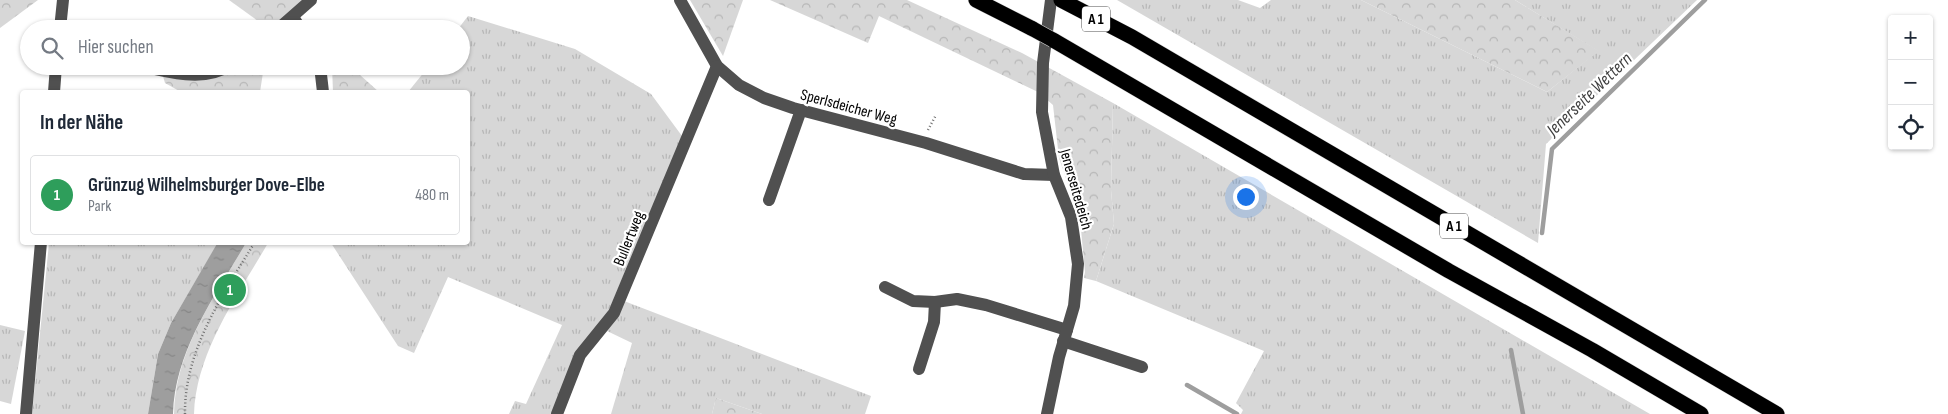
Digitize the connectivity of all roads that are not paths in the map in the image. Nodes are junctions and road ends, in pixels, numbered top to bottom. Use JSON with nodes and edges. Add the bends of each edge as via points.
{"nodes":[{"id":1,"x":63,"y":0,"type":"edge"},
{"id":2,"x":311,"y":0,"type":"edge"},
{"id":3,"x":680,"y":0,"type":"edge"},
{"id":4,"x":976,"y":0,"type":"edge"},
{"id":5,"x":1051,"y":0,"type":"edge"},
{"id":6,"x":1061,"y":0,"type":"edge"},
{"id":7,"x":293,"y":17,"type":"junction"},
{"id":8,"x":61,"y":20,"type":"edge"},
{"id":9,"x":289,"y":20,"type":"edge"},
{"id":10,"x":295,"y":20,"type":"edge"},
{"id":11,"x":717,"y":66,"type":"junction"},
{"id":12,"x":55,"y":75,"type":"edge"},
{"id":13,"x":321,"y":75,"type":"edge"},
{"id":14,"x":54,"y":90,"type":"edge"},
{"id":15,"x":323,"y":90,"type":"edge"},
{"id":16,"x":801,"y":110,"type":"junction"},
{"id":17,"x":1054,"y":174,"type":"junction"},
{"id":18,"x":770,"y":200,"type":"dead end"},
{"id":19,"x":41,"y":245,"type":"edge"},
{"id":20,"x":885,"y":286,"type":"dead end"},
{"id":21,"x":935,"y":302,"type":"junction"},
{"id":22,"x":1065,"y":336,"type":"junction"},
{"id":23,"x":1142,"y":367,"type":"dead end"},
{"id":24,"x":919,"y":369,"type":"dead end"},
{"id":25,"x":26,"y":414,"type":"edge"},
{"id":26,"x":557,"y":414,"type":"edge"},
{"id":27,"x":1047,"y":414,"type":"edge"},
{"id":28,"x":1701,"y":414,"type":"edge"},
{"id":29,"x":1777,"y":414,"type":"edge"}],
"edges":[{"from":1,"to":8,"type":"street"},
{"from":2,"to":7,"type":"street"},
{"from":3,"to":11,"type":"street","name":"Sperlsdeicher Weg"},
{"from":4,"to":28,"type":"highway","number":"A 1","bridge":true,"via":[[1053,40]]},
{"from":5,"to":17,"type":"street","name":"Jenerseitedeich","via":[[1043,62],[1042,112]]},
{"from":6,"to":29,"type":"highway","number":"A 1","via":[[1132,37]]},
{"from":7,"to":9,"type":"street"},
{"from":7,"to":10,"type":"street"},
{"from":11,"to":16,"type":"street","name":"Sperlsdeicher Weg","via":[[739,85],[764,98]]},
{"from":11,"to":26,"type":"street","name":"Bullertweg","via":[[614,313],[580,355]]},
{"from":12,"to":14,"type":"street"},
{"from":13,"to":15,"type":"street"},
{"from":16,"to":17,"type":"street","name":"Sperlsdeicher Weg","via":[[926,143],[1024,174]]},
{"from":16,"to":18,"type":"street"},
{"from":17,"to":22,"type":"street","name":"Jenerseitedeich","via":[[1071,217],[1078,264],[1074,306]]},
{"from":19,"to":25,"type":"street"},
{"from":20,"to":21,"type":"street","via":[[913,301]]},
{"from":21,"to":22,"type":"street","via":[[957,299],[986,305]]},
{"from":21,"to":24,"type":"street","via":[[934,322]]},
{"from":22,"to":23,"type":"street"},
{"from":22,"to":27,"type":"street","name":"Jenerseitedeich"}]}
